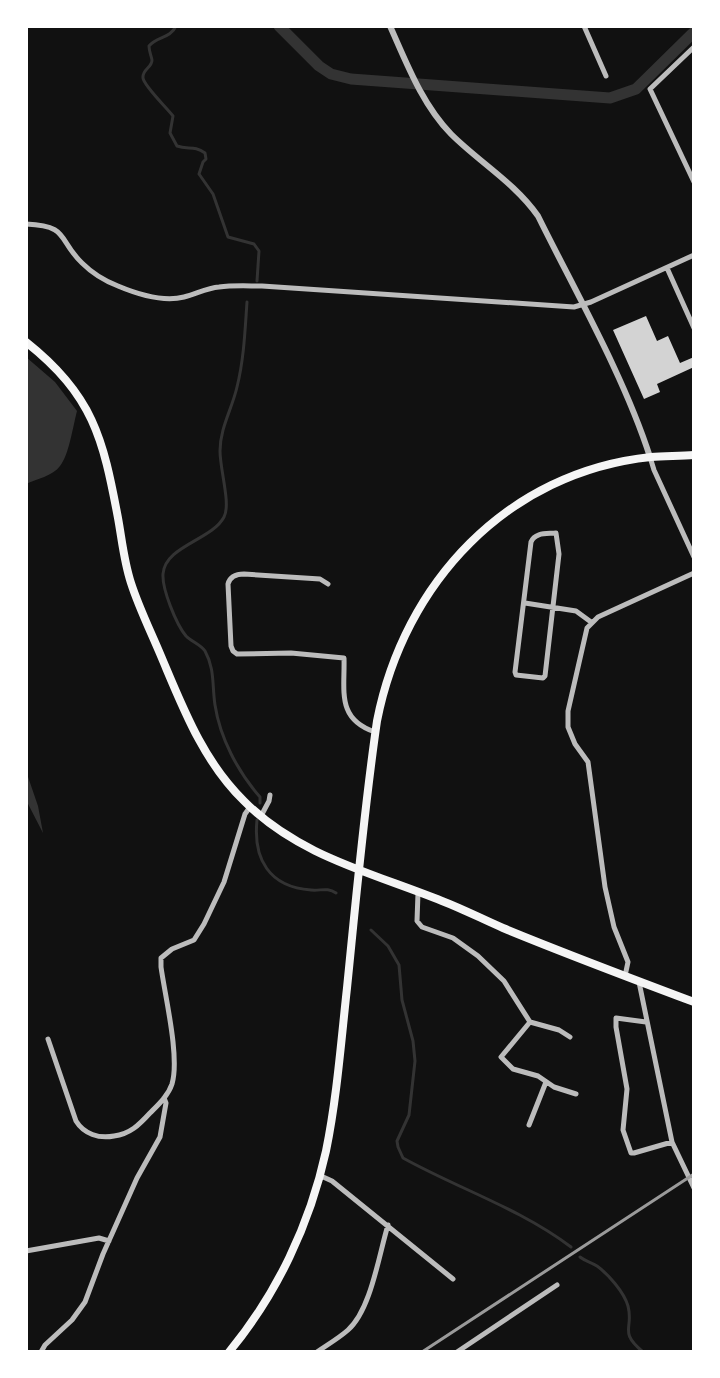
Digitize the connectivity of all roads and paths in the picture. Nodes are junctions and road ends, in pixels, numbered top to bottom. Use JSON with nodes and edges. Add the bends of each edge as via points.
{"nodes":[{"id":1,"x":390,"y":26,"type":"edge"},
{"id":2,"x":584,"y":26,"type":"edge"},
{"id":3,"x":694,"y":47,"type":"edge"},
{"id":4,"x":606,"y":76,"type":"dead end"},
{"id":5,"x":694,"y":182,"type":"edge"},
{"id":6,"x":26,"y":224,"type":"edge"},
{"id":7,"x":694,"y":255,"type":"edge"},
{"id":8,"x":667,"y":268,"type":"junction"},
{"id":9,"x":582,"y":305,"type":"junction"},
{"id":10,"x":694,"y":328,"type":"edge"},
{"id":11,"x":26,"y":342,"type":"edge"},
{"id":12,"x":694,"y":455,"type":"edge"},
{"id":13,"x":650,"y":457,"type":"junction"},
{"id":14,"x":694,"y":557,"type":"edge"},
{"id":15,"x":694,"y":573,"type":"edge"},
{"id":16,"x":328,"y":584,"type":"dead end"},
{"id":17,"x":524,"y":603,"type":"junction"},
{"id":18,"x":554,"y":607,"type":"junction"},
{"id":19,"x":591,"y":622,"type":"junction"},
{"id":20,"x":375,"y":732,"type":"junction"},
{"id":21,"x":270,"y":795,"type":"dead end"},
{"id":22,"x":250,"y":807,"type":"junction"},
{"id":23,"x":261,"y":816,"type":"junction"},
{"id":24,"x":359,"y":870,"type":"junction"},
{"id":25,"x":419,"y":892,"type":"junction"},
{"id":26,"x":625,"y":976,"type":"junction"},
{"id":27,"x":639,"y":981,"type":"junction"},
{"id":28,"x":694,"y":1002,"type":"edge"},
{"id":29,"x":530,"y":1022,"type":"junction"},
{"id":30,"x":646,"y":1022,"type":"junction"},
{"id":31,"x":570,"y":1037,"type":"dead end"},
{"id":32,"x":48,"y":1039,"type":"dead end"},
{"id":33,"x":546,"y":1082,"type":"junction"},
{"id":34,"x":576,"y":1094,"type":"dead end"},
{"id":35,"x":164,"y":1098,"type":"junction"},
{"id":36,"x":529,"y":1125,"type":"dead end"},
{"id":37,"x":672,"y":1142,"type":"junction"},
{"id":38,"x":320,"y":1176,"type":"junction"},
{"id":39,"x":694,"y":1188,"type":"edge"},
{"id":40,"x":388,"y":1225,"type":"junction"},
{"id":41,"x":109,"y":1241,"type":"junction"},
{"id":42,"x":26,"y":1251,"type":"edge"},
{"id":43,"x":453,"y":1279,"type":"dead end"},
{"id":44,"x":557,"y":1285,"type":"dead end"},
{"id":45,"x":41,"y":1352,"type":"edge"},
{"id":46,"x":229,"y":1352,"type":"edge"},
{"id":47,"x":317,"y":1352,"type":"edge"},
{"id":48,"x":457,"y":1352,"type":"edge"}],
"edges":[{"from":1,"to":9,"type":"street","via":[[432,111],[538,216]]},
{"from":2,"to":4,"type":"street"},
{"from":3,"to":5,"type":"street","via":[[650,89]]},
{"from":6,"to":9,"type":"street","via":[[54,228],[96,274],[150,296],[177,299],[219,287],[262,286]]},
{"from":7,"to":8,"type":"street"},
{"from":8,"to":9,"type":"street"},
{"from":8,"to":10,"type":"street"},
{"from":9,"to":13,"type":"street"},
{"from":11,"to":22,"type":"main road","via":[[65,376],[89,413],[102,445],[129,578],[140,606],[194,731],[220,774]]},
{"from":12,"to":13,"type":"main road"},
{"from":13,"to":14,"type":"street"},
{"from":13,"to":20,"type":"main road","via":[[594,469],[553,485],[499,517],[460,552],[405,633],[388,675]]},
{"from":15,"to":19,"type":"street"},
{"from":16,"to":20,"type":"street","via":[[320,579],[244,574],[229,579],[231,646],[237,654],[344,658],[345,706],[361,726]]},
{"from":17,"to":18,"type":"street"},
{"from":17,"to":18,"type":"street","via":[[533,538],[556,533]]},
{"from":17,"to":18,"type":"street","via":[[516,675],[545,676]]},
{"from":18,"to":19,"type":"street","via":[[576,611]]},
{"from":19,"to":26,"type":"street","via":[[568,727],[588,762],[605,887],[628,962]]},
{"from":20,"to":24,"type":"main road"},
{"from":21,"to":23,"type":"street"},
{"from":22,"to":23,"type":"main road"},
{"from":22,"to":35,"type":"street","via":[[204,924],[194,940],[161,958],[174,1059],[173,1082]]},
{"from":23,"to":24,"type":"main road","via":[[296,841]]},
{"from":24,"to":25,"type":"main road"},
{"from":24,"to":38,"type":"main road"},
{"from":25,"to":26,"type":"main road"},
{"from":25,"to":29,"type":"street","via":[[417,921],[422,927],[453,938],[478,956],[504,981]]},
{"from":26,"to":27,"type":"main road"},
{"from":27,"to":28,"type":"main road"},
{"from":27,"to":30,"type":"street"},
{"from":29,"to":31,"type":"street"},
{"from":29,"to":33,"type":"street","via":[[501,1057],[520,1073]]},
{"from":30,"to":37,"type":"street"},
{"from":30,"to":37,"type":"street","via":[[616,1018],[627,1089],[623,1130],[631,1153]]},
{"from":32,"to":35,"type":"street","via":[[76,1121],[89,1134],[127,1133]]},
{"from":33,"to":34,"type":"street"},
{"from":33,"to":36,"type":"street"},
{"from":35,"to":41,"type":"street","via":[[160,1137]]},
{"from":37,"to":39,"type":"street"},
{"from":38,"to":40,"type":"street"},
{"from":38,"to":46,"type":"main road","via":[[284,1269]]},
{"from":40,"to":43,"type":"street"},
{"from":40,"to":47,"type":"street","via":[[361,1314]]},
{"from":41,"to":42,"type":"street","via":[[99,1238]]},
{"from":41,"to":45,"type":"street","via":[[85,1302]]},
{"from":44,"to":48,"type":"street"}]}
